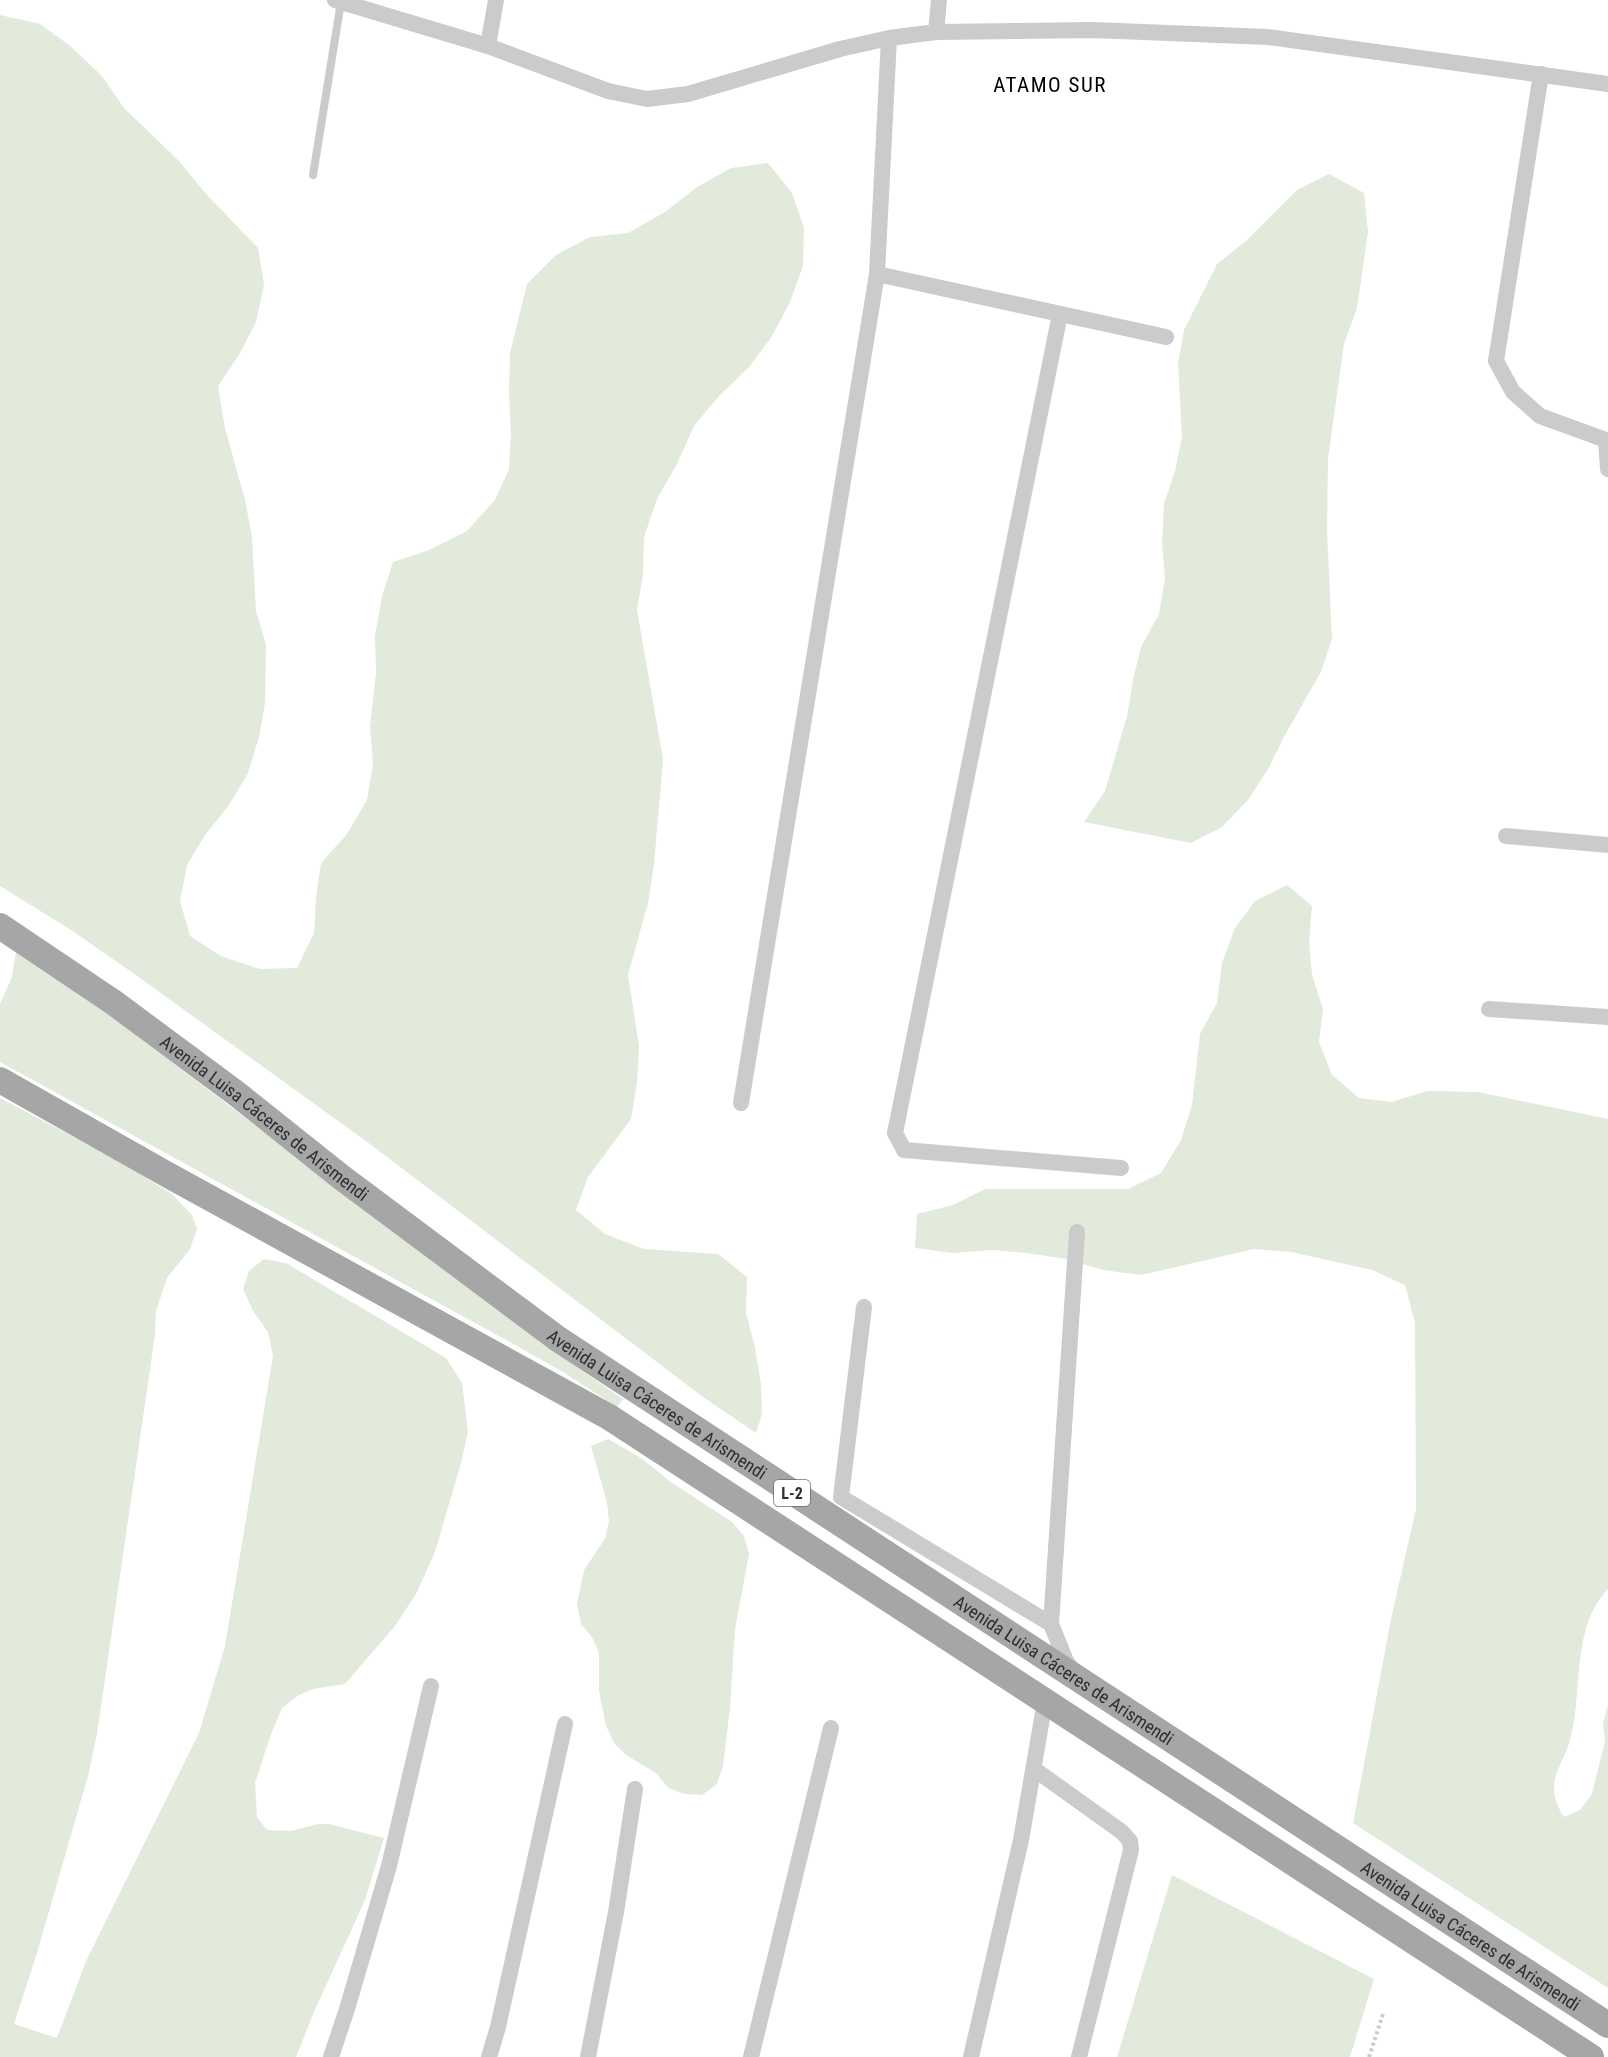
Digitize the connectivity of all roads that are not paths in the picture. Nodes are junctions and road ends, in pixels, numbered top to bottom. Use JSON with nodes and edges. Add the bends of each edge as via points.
{"nodes":[{"id":1,"x":496,"y":0,"type":"edge"},
{"id":2,"x":939,"y":0,"type":"edge"},
{"id":3,"x":338,"y":1,"type":"edge"},
{"id":4,"x":936,"y":32,"type":"junction"},
{"id":5,"x":889,"y":38,"type":"junction"},
{"id":6,"x":488,"y":46,"type":"junction"},
{"id":7,"x":1541,"y":74,"type":"junction"},
{"id":8,"x":1608,"y":84,"type":"edge"},
{"id":9,"x":313,"y":175,"type":"dead end"},
{"id":10,"x":877,"y":274,"type":"junction"},
{"id":11,"x":1059,"y":314,"type":"junction"},
{"id":12,"x":1166,"y":337,"type":"dead end"},
{"id":13,"x":1608,"y":469,"type":"edge"},
{"id":14,"x":1506,"y":836,"type":"dead end"},
{"id":15,"x":1608,"y":845,"type":"edge"},
{"id":16,"x":0,"y":926,"type":"edge"},
{"id":17,"x":1489,"y":1009,"type":"dead end"},
{"id":18,"x":1608,"y":1017,"type":"edge"},
{"id":19,"x":0,"y":1080,"type":"edge"},
{"id":20,"x":741,"y":1103,"type":"dead end"},
{"id":21,"x":1121,"y":1168,"type":"dead end"},
{"id":22,"x":1077,"y":1232,"type":"dead end"},
{"id":23,"x":864,"y":1307,"type":"dead end"},
{"id":24,"x":1051,"y":1624,"type":"junction"},
{"id":25,"x":1080,"y":1682,"type":"junction"},
{"id":26,"x":431,"y":1686,"type":"dead end"},
{"id":27,"x":1046,"y":1701,"type":"junction"},
{"id":28,"x":565,"y":1724,"type":"dead end"},
{"id":29,"x":831,"y":1728,"type":"dead end"},
{"id":30,"x":1034,"y":1769,"type":"junction"},
{"id":31,"x":634,"y":1789,"type":"dead end"},
{"id":32,"x":1608,"y":2025,"type":"edge"},
{"id":33,"x":331,"y":2057,"type":"edge"},
{"id":34,"x":489,"y":2057,"type":"edge"},
{"id":35,"x":588,"y":2057,"type":"edge"},
{"id":36,"x":752,"y":2057,"type":"edge"},
{"id":37,"x":971,"y":2057,"type":"edge"},
{"id":38,"x":1079,"y":2057,"type":"edge"},
{"id":39,"x":1591,"y":2057,"type":"edge"}],
"edges":[{"from":1,"to":6,"type":"street"},
{"from":2,"to":4,"type":"street"},
{"from":3,"to":6,"type":"street"},
{"from":3,"to":9,"type":"lane"},
{"from":4,"to":5,"type":"street"},
{"from":4,"to":7,"type":"street","via":[[1094,30],[1268,37]]},
{"from":5,"to":6,"type":"street","via":[[688,94],[647,99],[608,90]]},
{"from":5,"to":10,"type":"street"},
{"from":7,"to":8,"type":"street"},
{"from":7,"to":13,"type":"street","via":[[1496,361],[1513,392],[1540,416],[1606,440]]},
{"from":10,"to":11,"type":"street"},
{"from":10,"to":20,"type":"street"},
{"from":11,"to":12,"type":"street"},
{"from":11,"to":21,"type":"street","via":[[895,1133],[904,1150]]},
{"from":14,"to":15,"type":"street"},
{"from":16,"to":25,"type":"main road","name":"Avenida Luisa Cáceres de Arismendi","number":"L-2","via":[[151,1030],[558,1339]]},
{"from":17,"to":18,"type":"street"},
{"from":19,"to":27,"type":"main road","name":"Avenida Luisa Cáceres de Arismendi","number":"L-2","via":[[609,1417]]},
{"from":22,"to":24,"type":"street"},
{"from":23,"to":24,"type":"street","via":[[841,1497]]},
{"from":24,"to":25,"type":"street","via":[[1066,1661]]},
{"from":25,"to":32,"type":"main road","name":"Avenida Luisa Cáceres de Arismendi","number":"L-2"},
{"from":26,"to":33,"type":"street","via":[[389,1866]]},
{"from":27,"to":30,"type":"street"},
{"from":27,"to":39,"type":"main road","name":"Avenida Luisa Cáceres de Arismendi","number":"L-2"},
{"from":28,"to":34,"type":"street"},
{"from":29,"to":36,"type":"street"},
{"from":30,"to":37,"type":"street","via":[[1019,1852]]},
{"from":30,"to":38,"type":"street","via":[[1130,1841],[1131,1850]]},
{"from":31,"to":35,"type":"street","via":[[616,1912]]}]}
